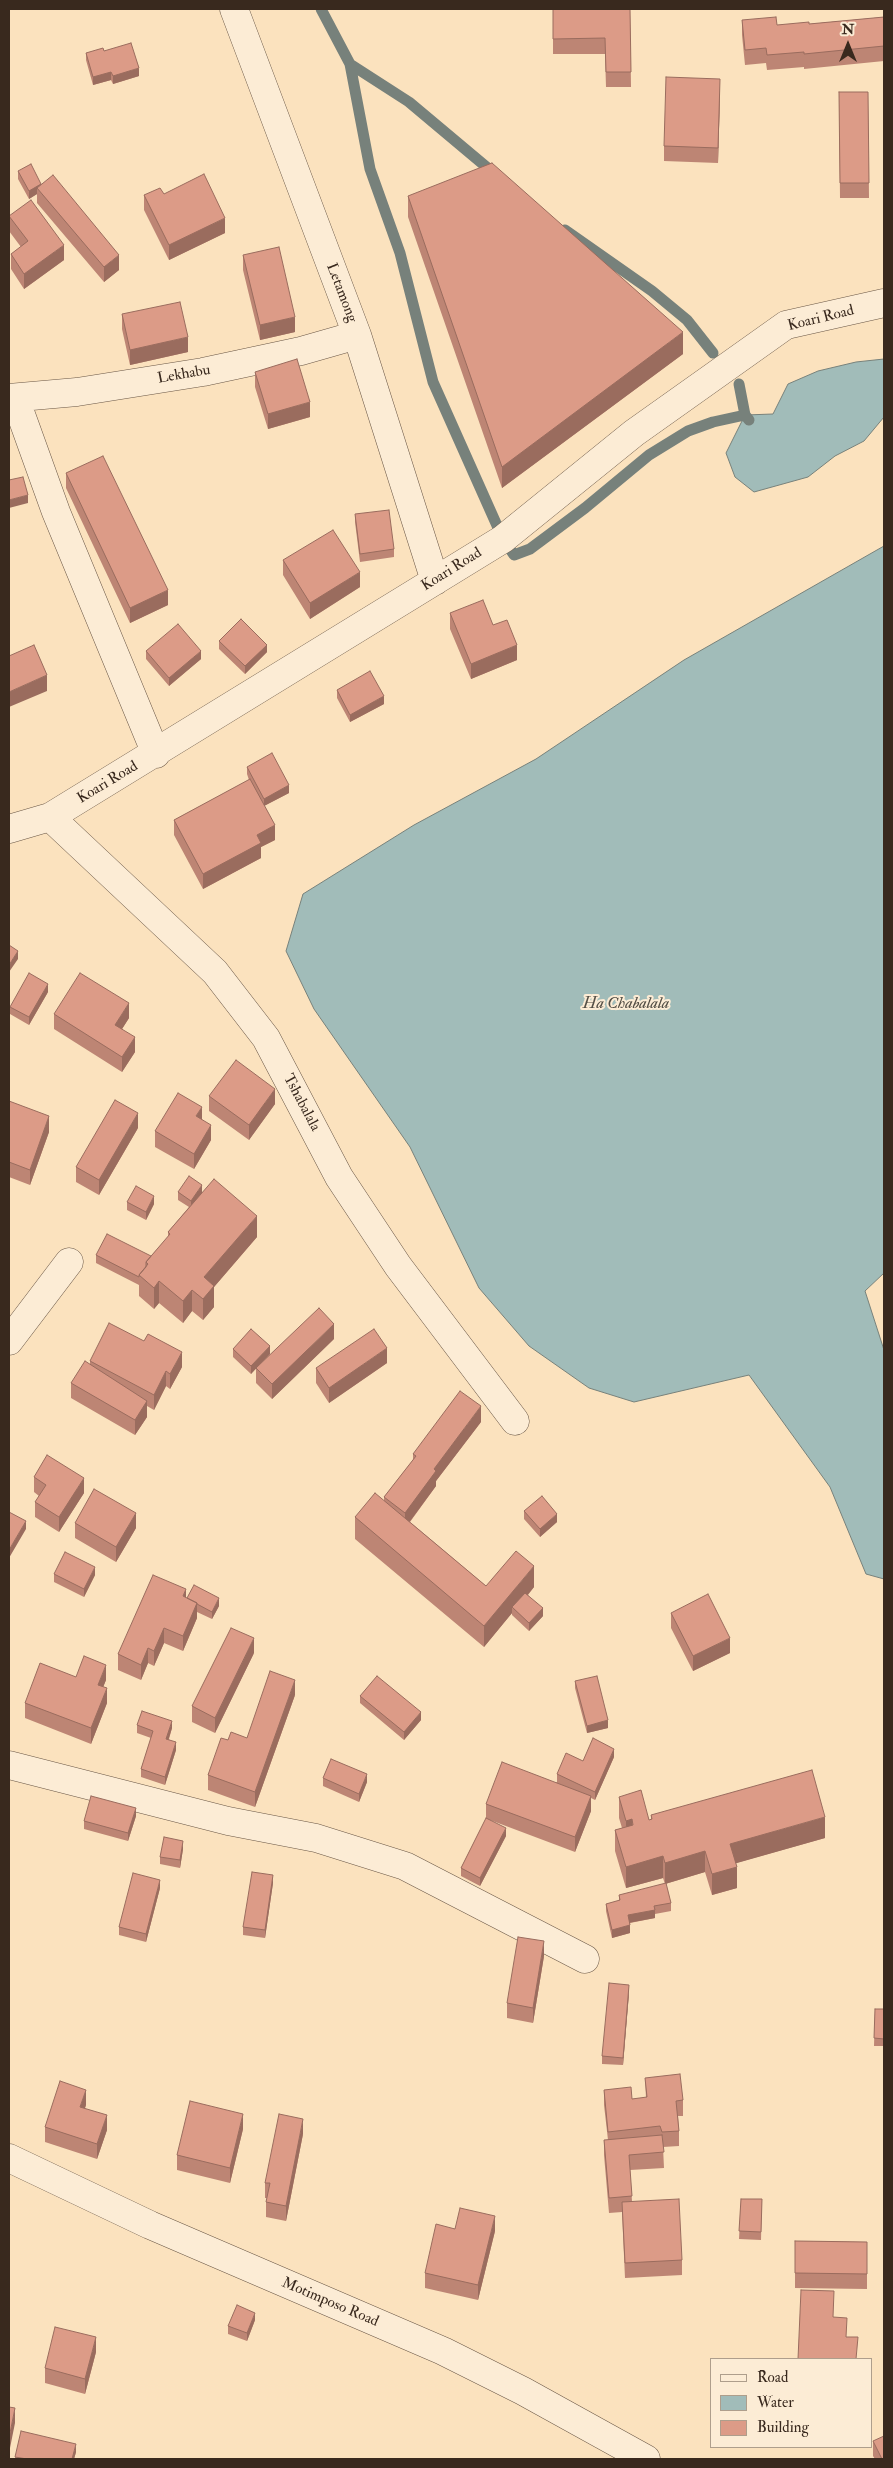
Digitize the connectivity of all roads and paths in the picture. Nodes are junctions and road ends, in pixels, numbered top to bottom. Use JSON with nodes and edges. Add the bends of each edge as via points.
{"nodes":[{"id":1,"x":234,"y":9,"type":"edge"},
{"id":2,"x":884,"y":303,"type":"edge"},
{"id":3,"x":357,"y":335,"type":"junction"},
{"id":4,"x":12,"y":398,"type":"edge"},
{"id":5,"x":435,"y":581,"type":"junction"},
{"id":6,"x":156,"y":754,"type":"junction"},
{"id":7,"x":50,"y":817,"type":"junction"},
{"id":8,"x":9,"y":829,"type":"edge"},
{"id":9,"x":69,"y":1262,"type":"dead end"},
{"id":10,"x":9,"y":1341,"type":"edge"},
{"id":11,"x":515,"y":1421,"type":"dead end"},
{"id":12,"x":9,"y":1765,"type":"edge"},
{"id":13,"x":585,"y":1959,"type":"dead end"},
{"id":14,"x":9,"y":2158,"type":"edge"},
{"id":15,"x":646,"y":2459,"type":"edge"}],
"edges":[{"from":1,"to":3,"type":"street","name":"Letamong"},
{"from":2,"to":5,"type":"street","name":"Koari Road","via":[[786,325],[634,432],[504,539]]},
{"from":3,"to":4,"type":"street","name":"Lekhabu","via":[[203,372],[78,392]]},
{"from":3,"to":5,"type":"street","name":"Letamong"},
{"from":4,"to":6,"type":"street"},
{"from":5,"to":6,"type":"street","name":"Koari Road"},
{"from":6,"to":7,"type":"street","name":"Koari Road"},
{"from":7,"to":8,"type":"street","name":"Koari Road"},
{"from":7,"to":11,"type":"street","name":"Tshabalala","via":[[215,972],[266,1038],[339,1177],[398,1266]]},
{"from":9,"to":10,"type":"street"},
{"from":12,"to":13,"type":"street","via":[[228,1820],[316,1838],[405,1866]]},
{"from":14,"to":15,"type":"street","name":"Motimposo Road","via":[[150,2225],[442,2351],[523,2390]]}]}
